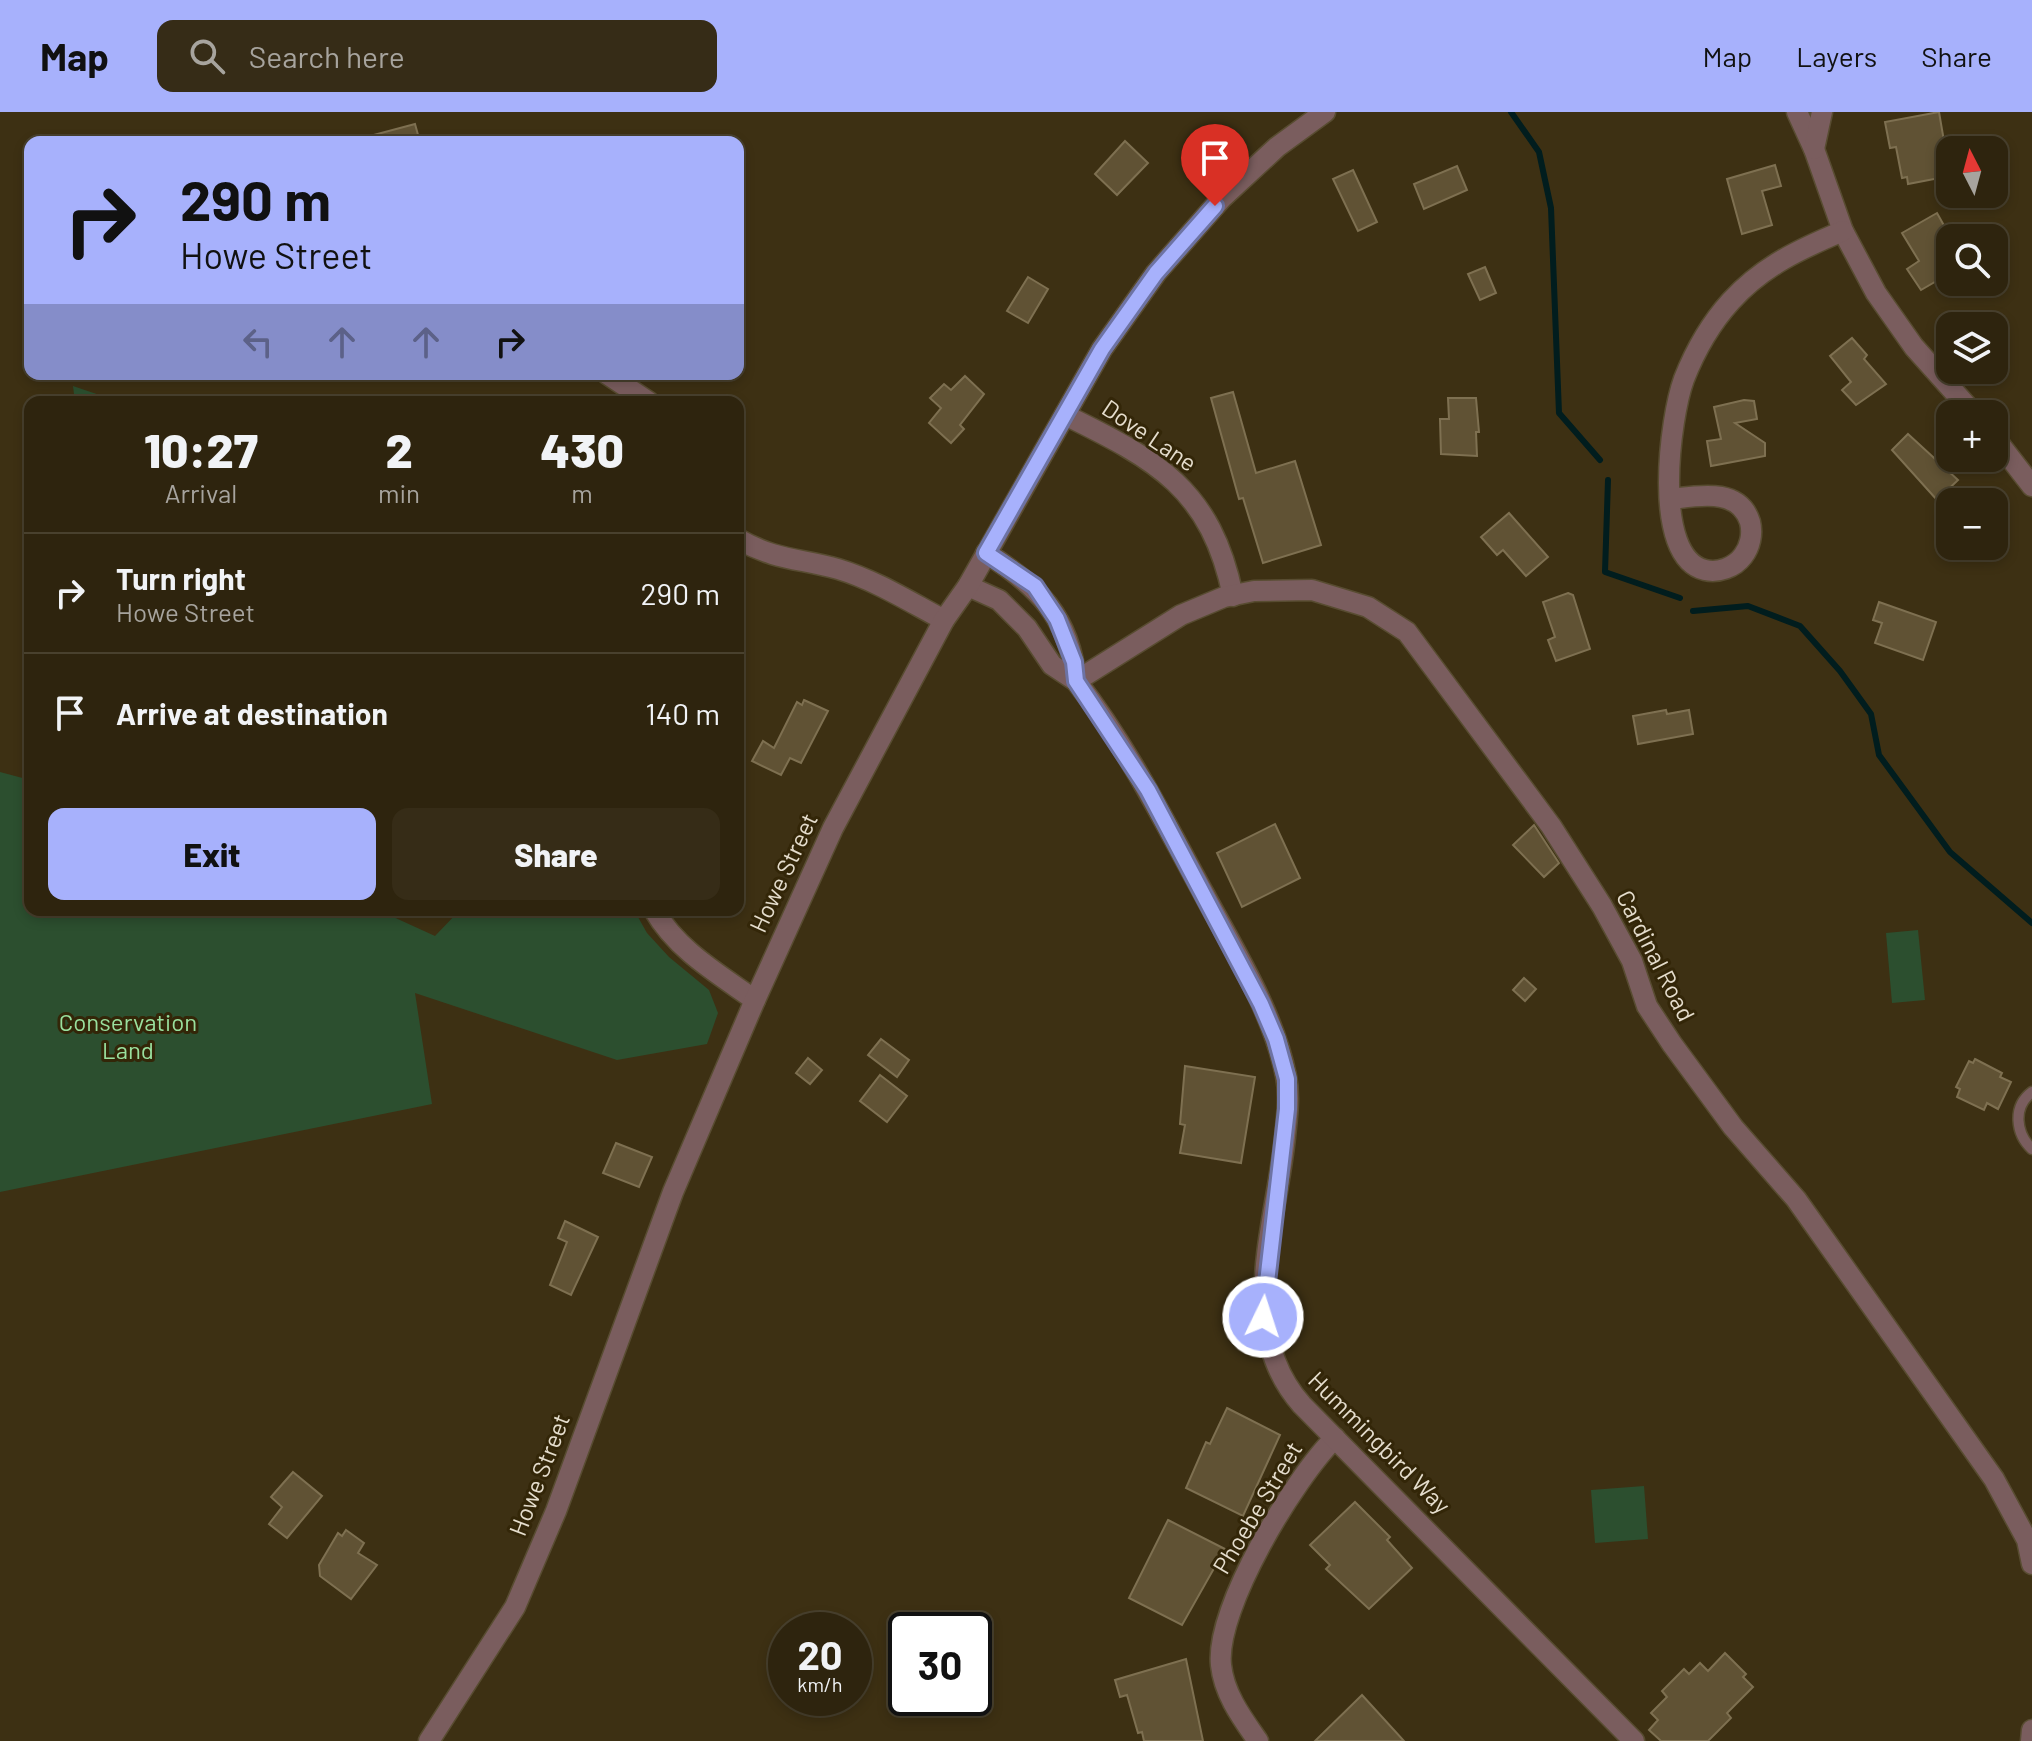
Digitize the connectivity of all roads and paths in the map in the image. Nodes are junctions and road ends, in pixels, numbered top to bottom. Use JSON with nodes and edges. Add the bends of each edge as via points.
{"nodes":[{"id":1,"x":1325,"y":112,"type":"edge"},
{"id":2,"x":1797,"y":112,"type":"edge"},
{"id":3,"x":1822,"y":112,"type":"edge"},
{"id":4,"x":1814,"y":149,"type":"junction"},
{"id":5,"x":1843,"y":231,"type":"junction"},
{"id":6,"x":616,"y":380,"type":"edge"},
{"id":7,"x":640,"y":396,"type":"edge"},
{"id":8,"x":1962,"y":400,"type":"edge"},
{"id":9,"x":1065,"y":415,"type":"junction"},
{"id":10,"x":2008,"y":455,"type":"edge"},
{"id":11,"x":2032,"y":486,"type":"edge"},
{"id":12,"x":1671,"y":499,"type":"junction"},
{"id":13,"x":744,"y":542,"type":"edge"},
{"id":14,"x":986,"y":553,"type":"junction"},
{"id":15,"x":968,"y":586,"type":"junction"},
{"id":16,"x":1233,"y":596,"type":"junction"},
{"id":17,"x":944,"y":620,"type":"junction"},
{"id":18,"x":1076,"y":681,"type":"junction"},
{"id":19,"x":657,"y":916,"type":"edge"},
{"id":20,"x":755,"y":1000,"type":"junction"},
{"id":21,"x":2032,"y":1092,"type":"edge"},
{"id":22,"x":2032,"y":1149,"type":"edge"},
{"id":23,"x":1335,"y":1438,"type":"junction"},
{"id":24,"x":2032,"y":1564,"type":"edge"},
{"id":25,"x":2032,"y":1730,"type":"edge"},
{"id":26,"x":429,"y":1741,"type":"edge"},
{"id":27,"x":1258,"y":1741,"type":"edge"},
{"id":28,"x":1634,"y":1741,"type":"edge"},
{"id":29,"x":2031,"y":1741,"type":"edge"}],
"edges":[{"from":1,"to":9,"type":"street","name":"Howe Street","via":[[1222,198],[1156,273],[1102,349]]},
{"from":2,"to":4,"type":"street"},
{"from":3,"to":4,"type":"street"},
{"from":4,"to":5,"type":"street"},
{"from":5,"to":8,"type":"street","via":[[1895,322]]},
{"from":5,"to":12,"type":"street","via":[[1776,261],[1730,302],[1711,327],[1676,407]]},
{"from":6,"to":7,"type":"street"},
{"from":9,"to":14,"type":"street","name":"Howe Street"},
{"from":9,"to":16,"type":"street","name":"Dove Lane","via":[[1130,451],[1201,507],[1217,535]]},
{"from":10,"to":11,"type":"street"},
{"from":12,"to":12,"type":"street","via":[[1717,495],[1738,504],[1750,525],[1744,555],[1718,570],[1688,561],[1676,541]]},
{"from":13,"to":17,"type":"street","via":[[776,558],[866,580]]},
{"from":14,"to":15,"type":"street","name":"Howe Street"},
{"from":14,"to":18,"type":"street","name":"Hummingbird Way","via":[[1044,598],[1069,647]]},
{"from":15,"to":17,"type":"street","name":"Howe Street"},
{"from":15,"to":18,"type":"street","name":"Hummingbird Way","via":[[999,600],[1027,628],[1052,665]]},
{"from":16,"to":18,"type":"street","name":"Cardinal Road","via":[[1181,615]]},
{"from":16,"to":24,"type":"street","name":"Cardinal Road","via":[[1312,590],[1368,607],[1407,632],[1551,826],[1602,906],[1632,961],[1647,1006],[1672,1044],[1733,1127],[1796,1199],[1994,1479],[2027,1540]]},
{"from":17,"to":20,"type":"street","name":"Howe Street","via":[[833,828]]},
{"from":18,"to":23,"type":"street","name":"Hummingbird Way","via":[[1148,790],[1276,1039],[1287,1079],[1287,1109],[1263,1317],[1278,1373]]},
{"from":19,"to":20,"type":"street","via":[[688,952]]},
{"from":20,"to":26,"type":"street","name":"Howe Street","via":[[673,1192],[556,1511],[515,1607]]},
{"from":21,"to":22,"type":"lane","via":[[2020,1108],[2018,1125],[2020,1138]]},
{"from":23,"to":27,"type":"street","name":"Phoebe Street","via":[[1316,1456],[1286,1502],[1240,1585],[1223,1636],[1221,1665],[1235,1709]]},
{"from":23,"to":28,"type":"street","name":"Hummingbird Way"},
{"from":25,"to":29,"type":"street"}]}
